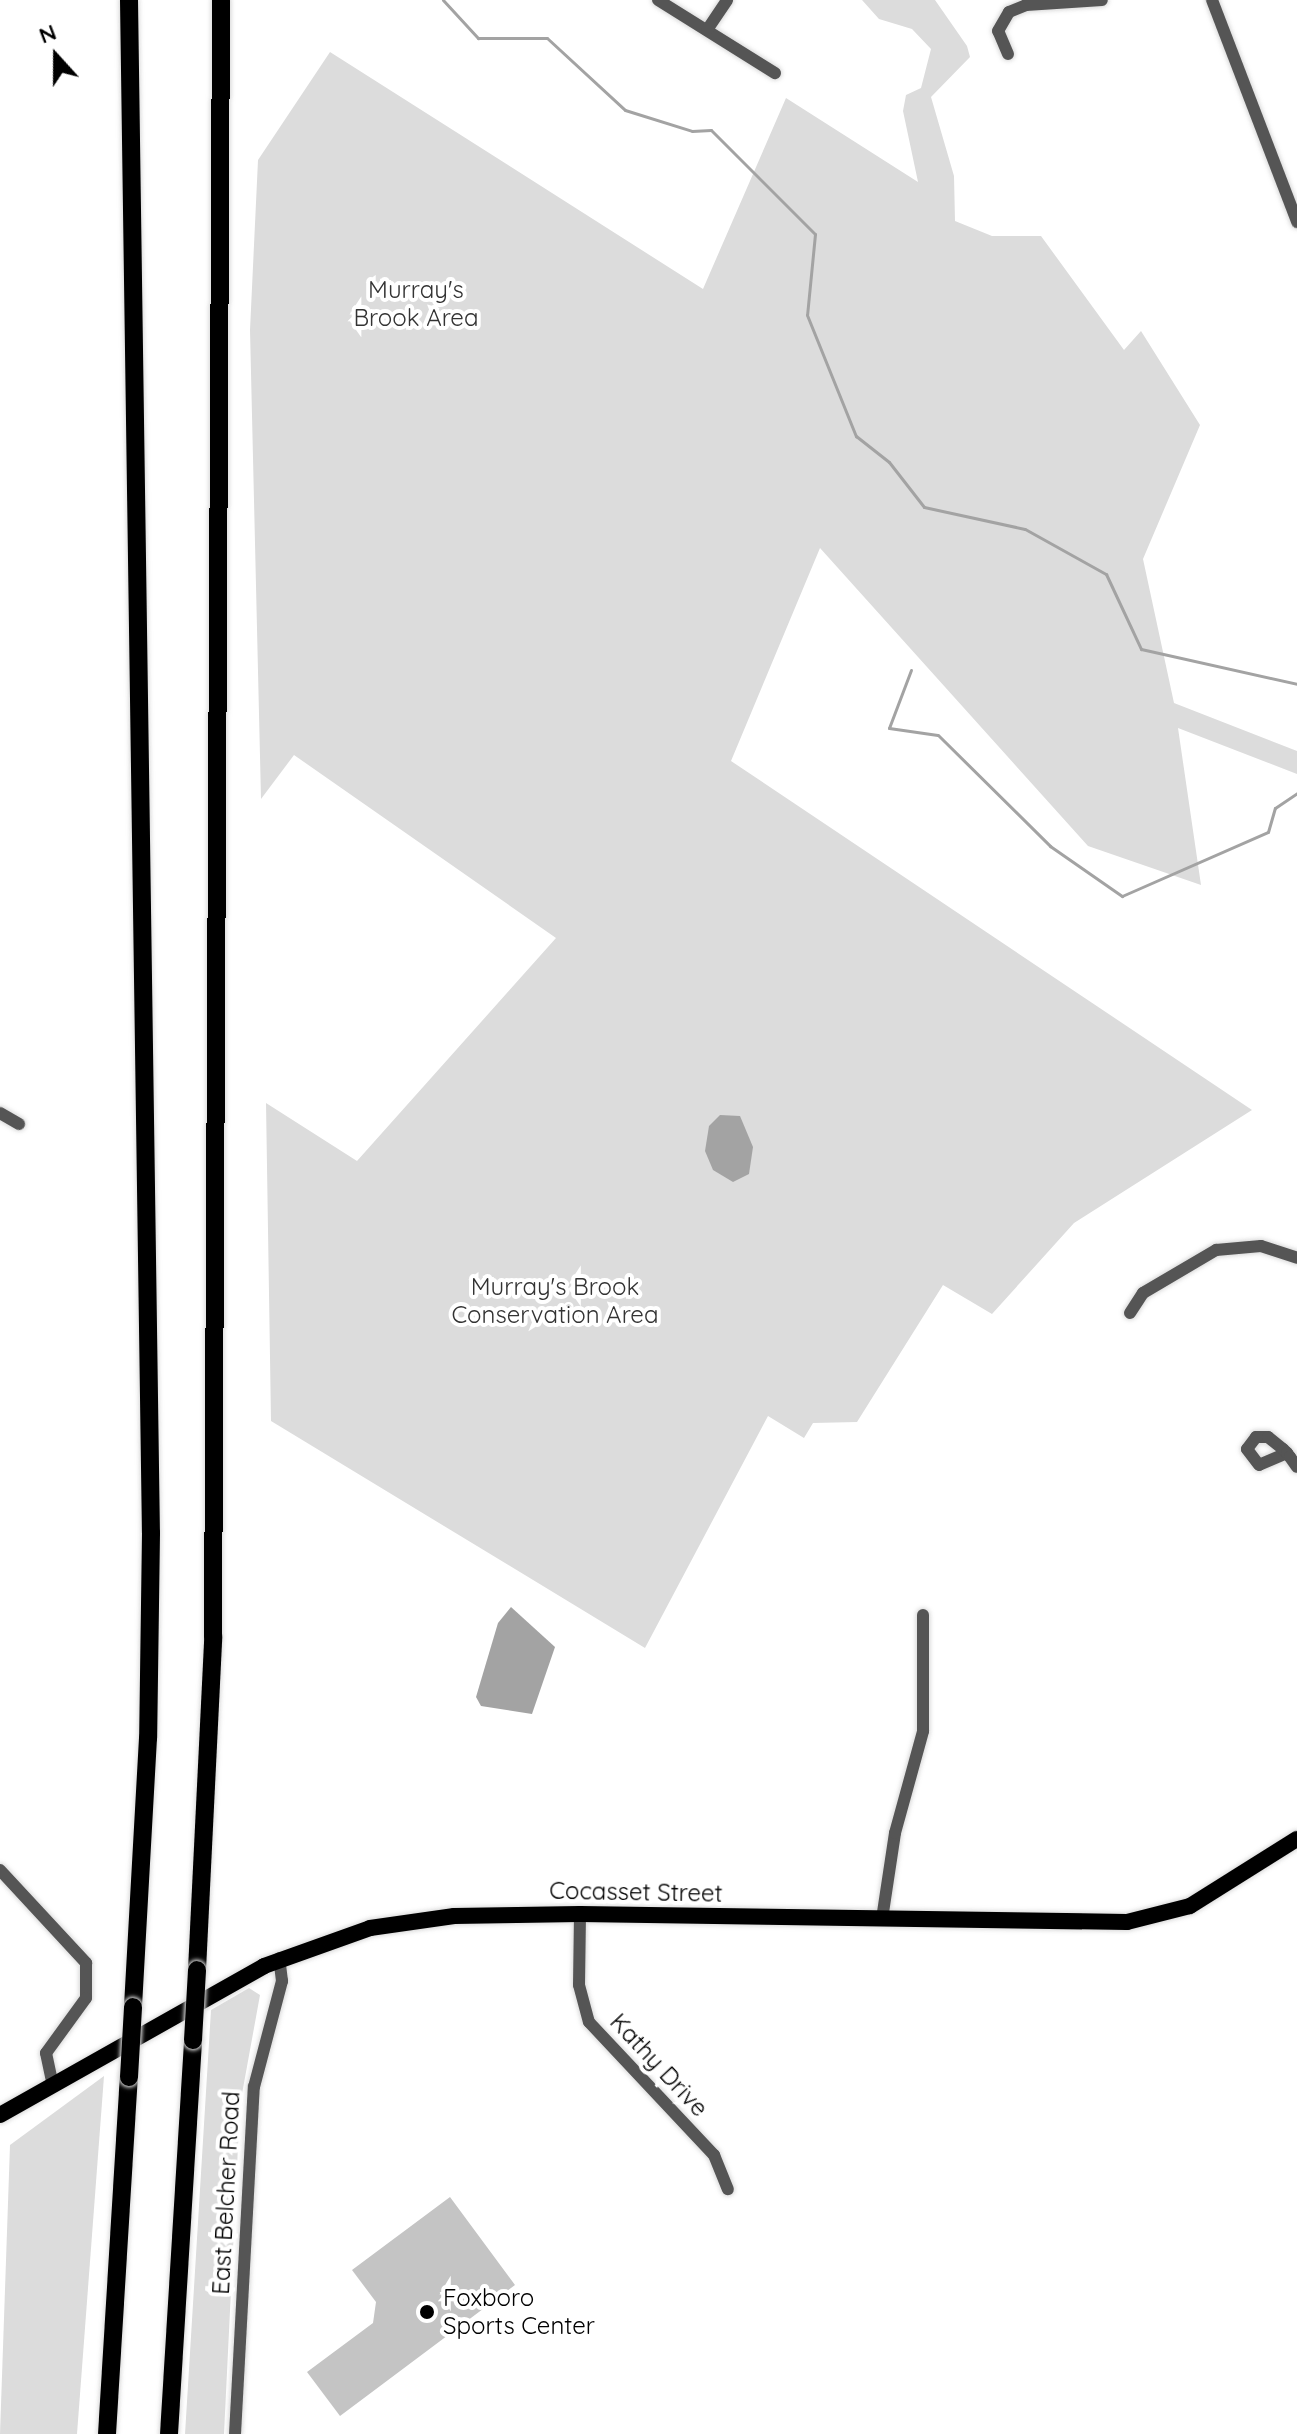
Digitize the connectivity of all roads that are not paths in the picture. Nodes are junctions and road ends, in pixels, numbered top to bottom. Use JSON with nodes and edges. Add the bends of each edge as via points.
{"nodes":[{"id":1,"x":129,"y":0,"type":"edge"},
{"id":2,"x":221,"y":0,"type":"edge"},
{"id":3,"x":658,"y":0,"type":"edge"},
{"id":4,"x":727,"y":0,"type":"edge"},
{"id":5,"x":1102,"y":0,"type":"edge"},
{"id":6,"x":1212,"y":0,"type":"edge"},
{"id":7,"x":707,"y":30,"type":"junction"},
{"id":8,"x":1008,"y":54,"type":"dead end"},
{"id":9,"x":775,"y":73,"type":"dead end"},
{"id":10,"x":1297,"y":222,"type":"edge"},
{"id":11,"x":0,"y":1113,"type":"edge"},
{"id":12,"x":19,"y":1124,"type":"dead end"},
{"id":13,"x":1297,"y":1258,"type":"edge"},
{"id":14,"x":1130,"y":1313,"type":"dead end"},
{"id":15,"x":1287,"y":1453,"type":"dead end"},
{"id":16,"x":1297,"y":1467,"type":"edge"},
{"id":17,"x":923,"y":1615,"type":"dead end"},
{"id":18,"x":1297,"y":1839,"type":"edge"},
{"id":19,"x":0,"y":1870,"type":"edge"},
{"id":20,"x":580,"y":1914,"type":"junction"},
{"id":21,"x":882,"y":1919,"type":"junction"},
{"id":22,"x":279,"y":1958,"type":"junction"},
{"id":23,"x":53,"y":2086,"type":"junction"},
{"id":24,"x":0,"y":2115,"type":"edge"},
{"id":25,"x":728,"y":2189,"type":"dead end"},
{"id":26,"x":107,"y":2434,"type":"edge"},
{"id":27,"x":169,"y":2434,"type":"edge"},
{"id":28,"x":235,"y":2434,"type":"edge"}],
"edges":[{"from":1,"to":26,"type":"highway","bridge":true,"via":[[151,1533],[148,1738]]},
{"from":2,"to":27,"type":"highway","bridge":true,"via":[[213,1637]]},
{"from":3,"to":7,"type":"street"},
{"from":4,"to":7,"type":"street"},
{"from":5,"to":8,"type":"street","via":[[1016,8],[998,31]]},
{"from":6,"to":10,"type":"street"},
{"from":7,"to":9,"type":"street"},
{"from":11,"to":12,"type":"street"},
{"from":13,"to":14,"type":"street","via":[[1261,1246],[1216,1250],[1143,1293]]},
{"from":15,"to":16,"type":"street"},
{"from":17,"to":21,"type":"street","via":[[923,1731],[895,1833]]},
{"from":18,"to":21,"type":"main road","name":"Cocasset Street","via":[[1190,1906],[1154,1918]]},
{"from":19,"to":23,"type":"street","via":[[86,1963],[86,1998],[46,2053]]},
{"from":20,"to":21,"type":"main road","name":"Cocasset Street"},
{"from":20,"to":22,"type":"main road","name":"Cocasset Street","via":[[419,1919],[337,1936]]},
{"from":20,"to":25,"type":"street","name":"Kathy Drive","via":[[579,1985],[589,2022],[714,2155]]},
{"from":22,"to":23,"type":"main road","name":"Cocasset Street"},
{"from":22,"to":28,"type":"street","name":"East Belcher Road","via":[[282,1981],[254,2087]]},
{"from":23,"to":24,"type":"main road","name":"Cocasset Street"}]}
